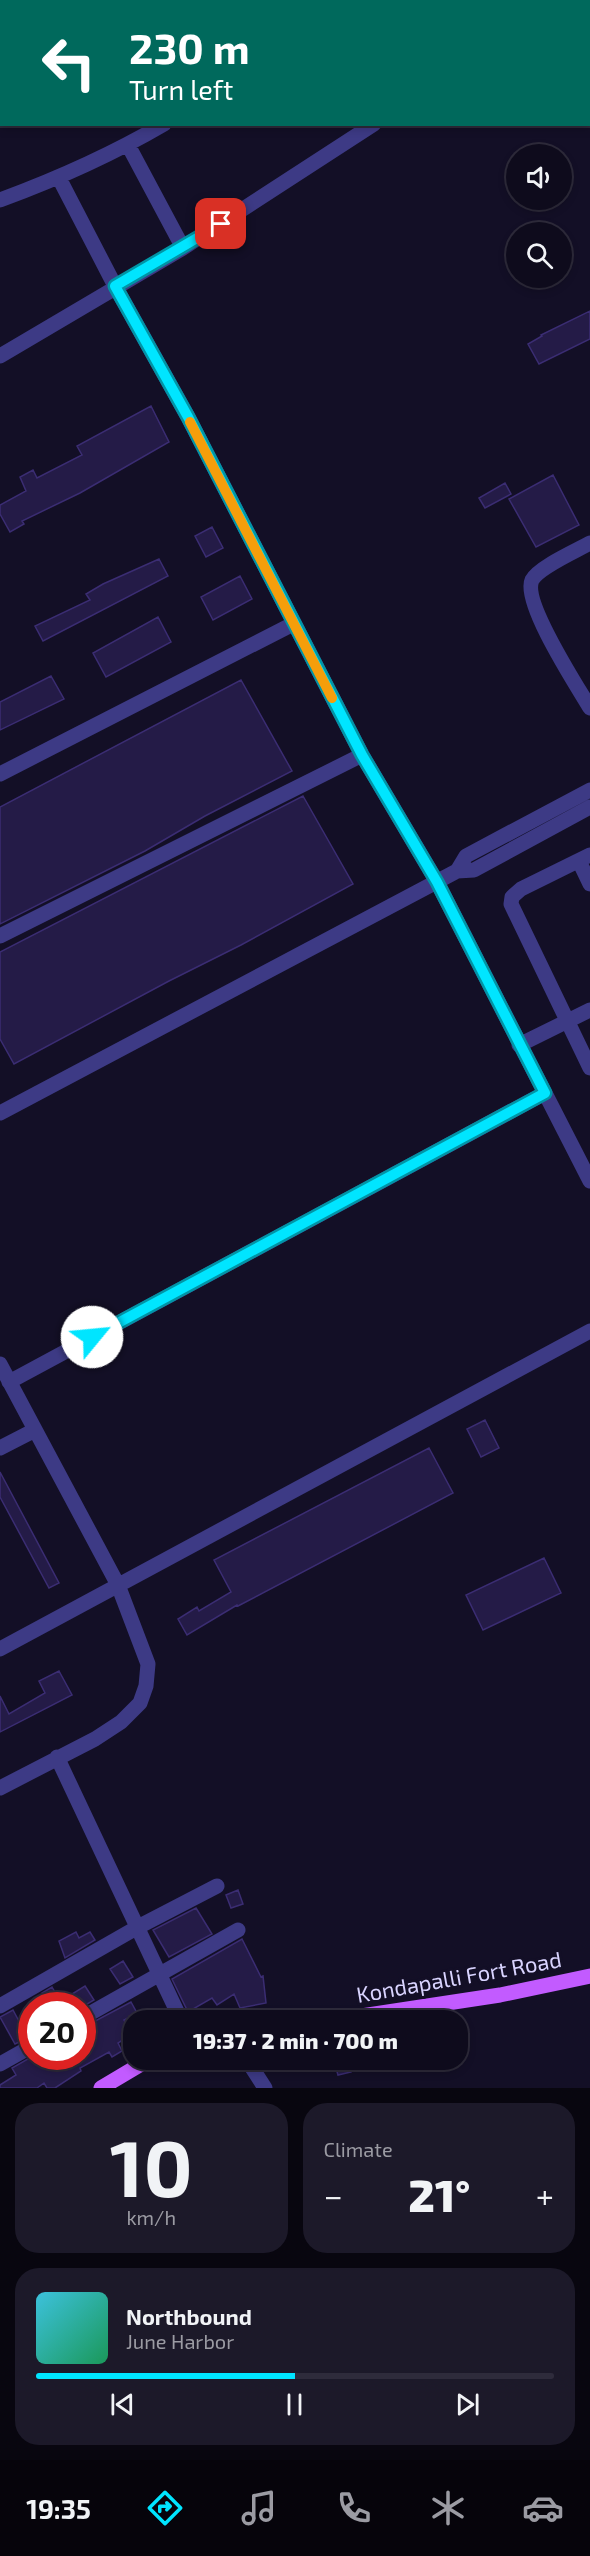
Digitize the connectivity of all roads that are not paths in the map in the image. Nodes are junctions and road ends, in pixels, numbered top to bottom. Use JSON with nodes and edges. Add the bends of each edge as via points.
{"nodes":[{"id":1,"x":161,"y":126,"type":"edge"},
{"id":2,"x":371,"y":126,"type":"edge"},
{"id":3,"x":128,"y":145,"type":"junction"},
{"id":4,"x":59,"y":178,"type":"junction"},
{"id":5,"x":0,"y":200,"type":"edge"},
{"id":6,"x":183,"y":248,"type":"junction"},
{"id":7,"x":115,"y":286,"type":"junction"},
{"id":8,"x":0,"y":356,"type":"edge"},
{"id":9,"x":590,"y":543,"type":"edge"},
{"id":10,"x":293,"y":624,"type":"junction"},
{"id":11,"x":590,"y":708,"type":"edge"},
{"id":12,"x":362,"y":755,"type":"junction"},
{"id":13,"x":0,"y":774,"type":"edge"},
{"id":14,"x":590,"y":790,"type":"edge"},
{"id":15,"x":590,"y":807,"type":"edge"},
{"id":16,"x":584,"y":858,"type":"edge"},
{"id":17,"x":457,"y":871,"type":"junction"},
{"id":18,"x":437,"y":882,"type":"junction"},
{"id":19,"x":590,"y":884,"type":"edge"},
{"id":20,"x":0,"y":936,"type":"edge"},
{"id":21,"x":590,"y":1010,"type":"edge"},
{"id":22,"x":567,"y":1022,"type":"junction"},
{"id":23,"x":519,"y":1045,"type":"junction"},
{"id":24,"x":590,"y":1068,"type":"edge"},
{"id":25,"x":545,"y":1093,"type":"junction"},
{"id":26,"x":0,"y":1113,"type":"edge"},
{"id":27,"x":590,"y":1181,"type":"edge"},
{"id":28,"x":590,"y":1331,"type":"edge"},
{"id":29,"x":0,"y":1364,"type":"edge"},
{"id":30,"x":9,"y":1382,"type":"junction"},
{"id":31,"x":35,"y":1430,"type":"junction"},
{"id":32,"x":0,"y":1448,"type":"edge"},
{"id":33,"x":118,"y":1585,"type":"junction"},
{"id":34,"x":0,"y":1649,"type":"edge"},
{"id":35,"x":57,"y":1757,"type":"junction"},
{"id":36,"x":0,"y":1788,"type":"edge"},
{"id":37,"x":217,"y":1886,"type":"dead end"},
{"id":38,"x":138,"y":1927,"type":"junction"},
{"id":39,"x":238,"y":1930,"type":"dead end"},
{"id":40,"x":159,"y":1975,"type":"junction"},
{"id":41,"x":590,"y":1976,"type":"edge"},
{"id":42,"x":0,"y":2006,"type":"edge"},
{"id":43,"x":96,"y":2010,"type":"edge"},
{"id":44,"x":176,"y":2010,"type":"edge"},
{"id":45,"x":401,"y":2010,"type":"edge"},
{"id":46,"x":18,"y":2054,"type":"edge"},
{"id":47,"x":0,"y":2064,"type":"edge"},
{"id":48,"x":131,"y":2070,"type":"edge"},
{"id":49,"x":253,"y":2070,"type":"edge"},
{"id":50,"x":101,"y":2088,"type":"edge"},
{"id":51,"x":265,"y":2088,"type":"edge"}],
"edges":[{"from":1,"to":3,"type":"street"},
{"from":2,"to":6,"type":"street"},
{"from":3,"to":4,"type":"street"},
{"from":3,"to":6,"type":"street"},
{"from":4,"to":5,"type":"street"},
{"from":4,"to":7,"type":"street"},
{"from":6,"to":7,"type":"street"},
{"from":7,"to":8,"type":"street"},
{"from":7,"to":10,"type":"street","via":[[188,417]]},
{"from":9,"to":11,"type":"street","via":[[545,568],[532,580],[530,592],[540,620]]},
{"from":10,"to":12,"type":"street"},
{"from":10,"to":13,"type":"street"},
{"from":12,"to":18,"type":"street"},
{"from":12,"to":20,"type":"street"},
{"from":14,"to":17,"type":"street","via":[[466,856]]},
{"from":15,"to":17,"type":"street","via":[[474,870]]},
{"from":16,"to":19,"type":"street"},
{"from":16,"to":22,"type":"street","via":[[512,897]]},
{"from":17,"to":18,"type":"street"},
{"from":18,"to":23,"type":"street"},
{"from":18,"to":26,"type":"street"},
{"from":21,"to":22,"type":"street"},
{"from":22,"to":23,"type":"street"},
{"from":22,"to":24,"type":"street"},
{"from":23,"to":25,"type":"street"},
{"from":25,"to":27,"type":"street"},
{"from":25,"to":30,"type":"street"},
{"from":28,"to":33,"type":"street"},
{"from":29,"to":30,"type":"street"},
{"from":30,"to":31,"type":"street"},
{"from":31,"to":32,"type":"street"},
{"from":31,"to":33,"type":"street"},
{"from":33,"to":34,"type":"street"},
{"from":33,"to":35,"type":"street","via":[[148,1664],[140,1703],[95,1739]]},
{"from":35,"to":36,"type":"street"},
{"from":35,"to":38,"type":"street"},
{"from":37,"to":38,"type":"street"},
{"from":38,"to":40,"type":"street"},
{"from":38,"to":42,"type":"street"},
{"from":39,"to":40,"type":"street"},
{"from":40,"to":43,"type":"street"},
{"from":40,"to":44,"type":"street"},
{"from":41,"to":45,"type":"main road","name":"Kondapalli Fort Road"},
{"from":46,"to":47,"type":"street"},
{"from":48,"to":50,"type":"main road"},
{"from":49,"to":51,"type":"street"}]}
